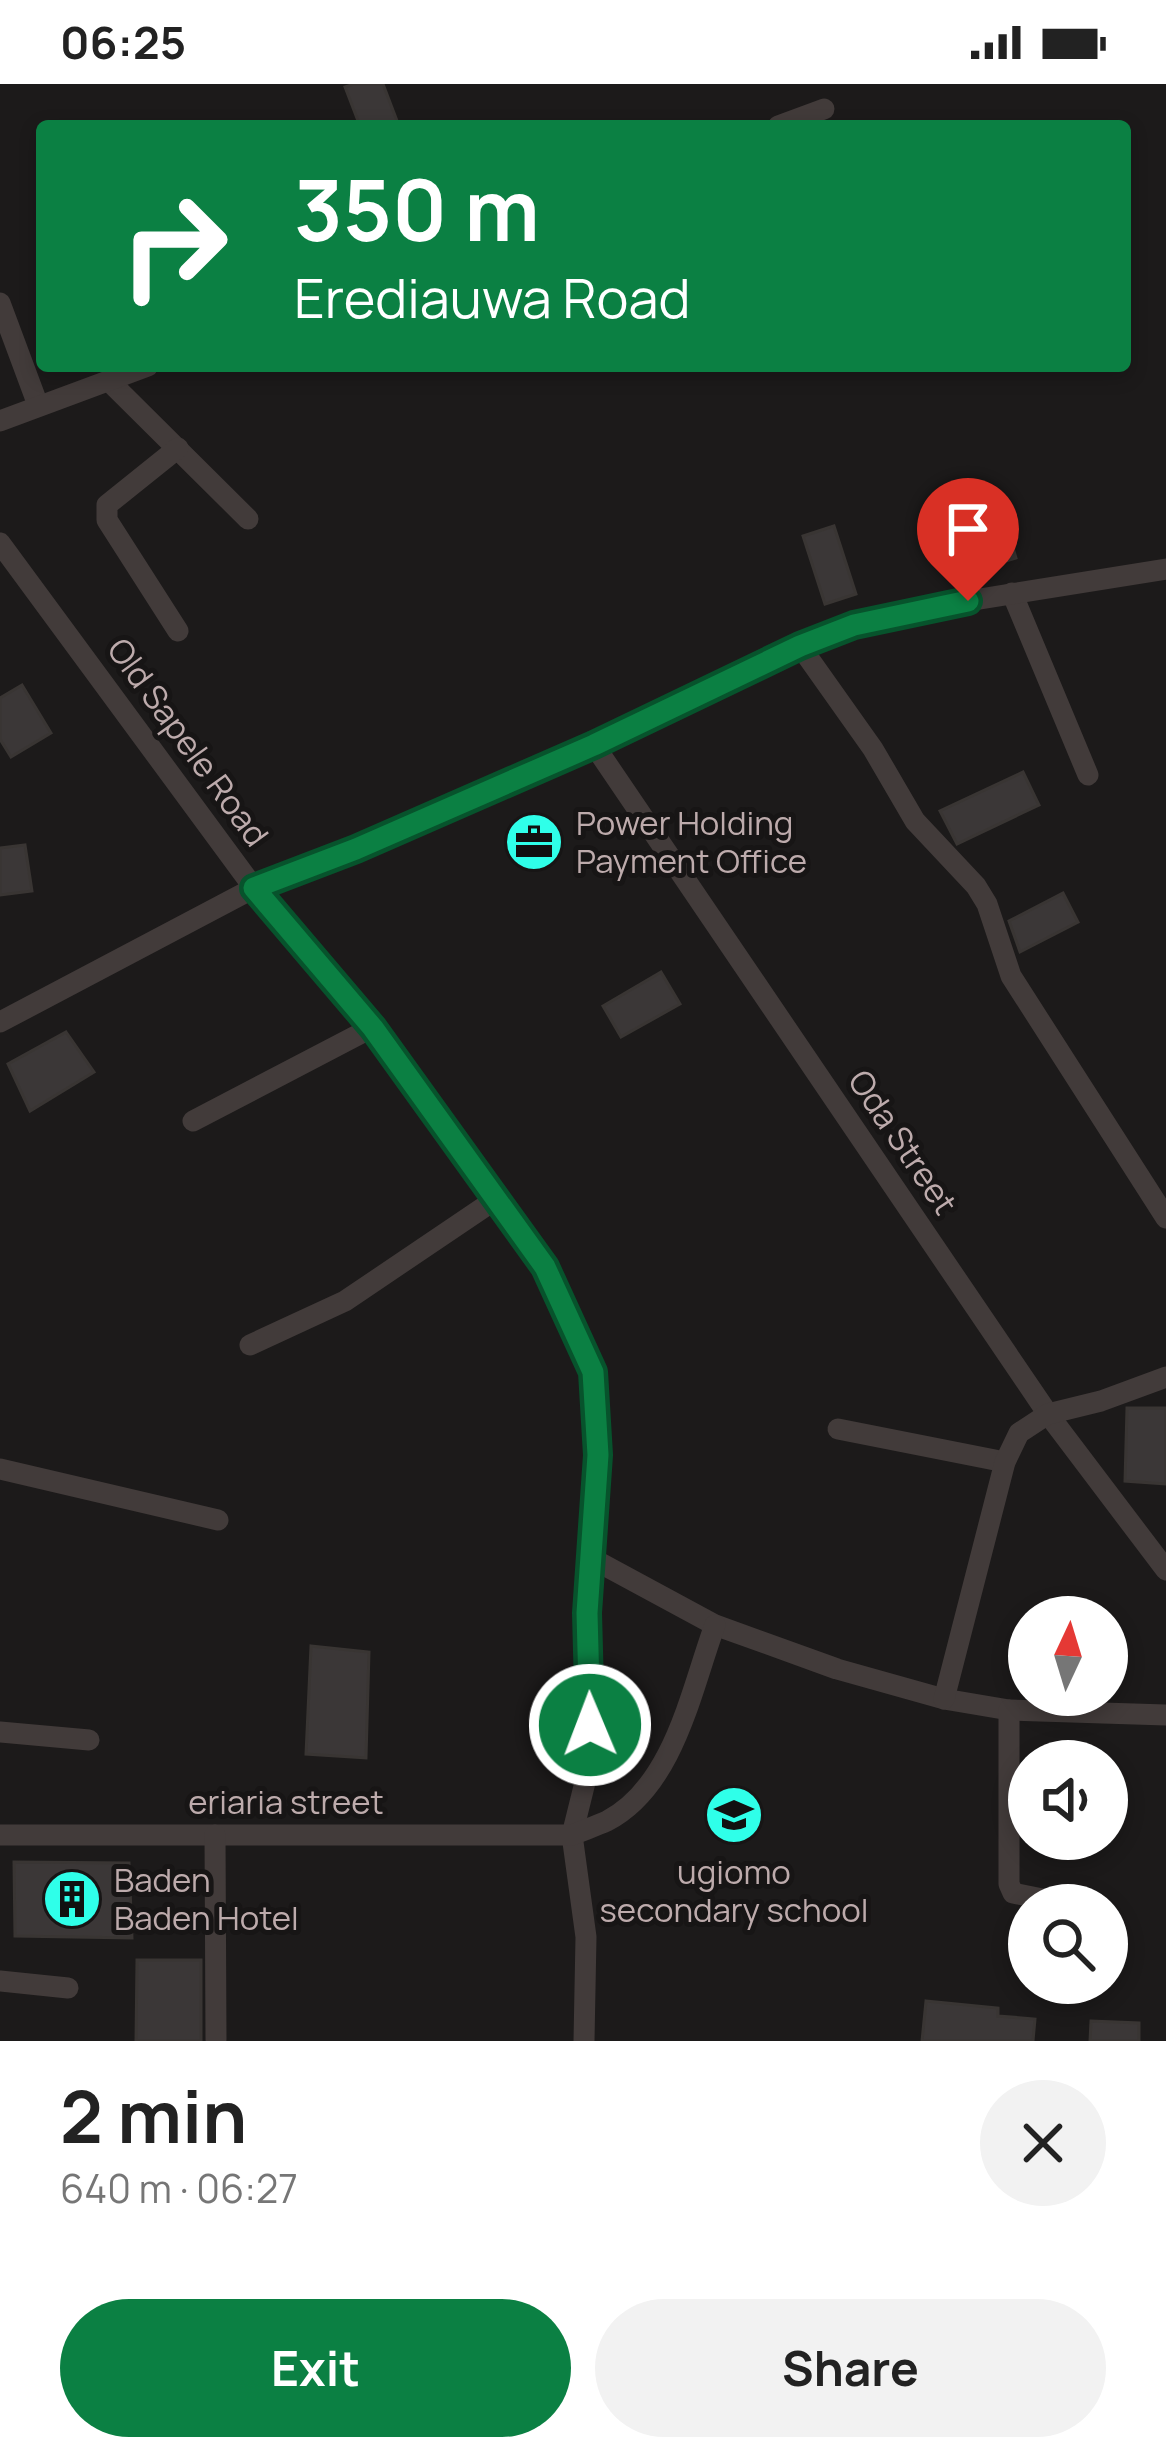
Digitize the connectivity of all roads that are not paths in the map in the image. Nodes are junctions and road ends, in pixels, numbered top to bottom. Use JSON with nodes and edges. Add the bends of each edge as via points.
{"nodes":[{"id":1,"x":824,"y":109,"type":"dead end"},
{"id":2,"x":794,"y":120,"type":"edge"},
{"id":3,"x":0,"y":303,"type":"edge"},
{"id":4,"x":132,"y":372,"type":"edge"},
{"id":5,"x":109,"y":381,"type":"junction"},
{"id":6,"x":38,"y":405,"type":"junction"},
{"id":7,"x":0,"y":421,"type":"edge"},
{"id":8,"x":178,"y":448,"type":"junction"},
{"id":9,"x":248,"y":519,"type":"dead end"},
{"id":10,"x":0,"y":543,"type":"edge"},
{"id":11,"x":1166,"y":568,"type":"edge"},
{"id":12,"x":1012,"y":593,"type":"junction"},
{"id":13,"x":178,"y":631,"type":"dead end"},
{"id":14,"x":800,"y":646,"type":"junction"},
{"id":15,"x":594,"y":745,"type":"junction"},
{"id":16,"x":1088,"y":775,"type":"dead end"},
{"id":17,"x":254,"y":888,"type":"junction"},
{"id":18,"x":0,"y":1022,"type":"edge"},
{"id":19,"x":373,"y":1028,"type":"junction"},
{"id":20,"x":194,"y":1121,"type":"dead end"},
{"id":21,"x":496,"y":1199,"type":"junction"},
{"id":22,"x":1166,"y":1218,"type":"edge"},
{"id":23,"x":250,"y":1345,"type":"dead end"},
{"id":24,"x":1166,"y":1377,"type":"edge"},
{"id":25,"x":1048,"y":1414,"type":"junction"},
{"id":26,"x":838,"y":1430,"type":"dead end"},
{"id":27,"x":1005,"y":1462,"type":"junction"},
{"id":28,"x":0,"y":1469,"type":"edge"},
{"id":29,"x":218,"y":1520,"type":"dead end"},
{"id":30,"x":590,"y":1558,"type":"junction"},
{"id":31,"x":1166,"y":1570,"type":"edge"},
{"id":32,"x":716,"y":1625,"type":"junction"},
{"id":33,"x":944,"y":1699,"type":"junction"},
{"id":34,"x":1008,"y":1711,"type":"edge"},
{"id":35,"x":1128,"y":1714,"type":"edge"},
{"id":36,"x":1166,"y":1715,"type":"edge"},
{"id":37,"x":1009,"y":1716,"type":"edge"},
{"id":38,"x":0,"y":1732,"type":"edge"},
{"id":39,"x":89,"y":1740,"type":"dead end"},
{"id":40,"x":572,"y":1834,"type":"junction"},
{"id":41,"x":0,"y":1835,"type":"edge"},
{"id":42,"x":215,"y":1835,"type":"junction"},
{"id":43,"x":1009,"y":1884,"type":"edge"},
{"id":44,"x":0,"y":1981,"type":"edge"},
{"id":45,"x":68,"y":1988,"type":"dead end"},
{"id":46,"x":216,"y":2039,"type":"edge"},
{"id":47,"x":584,"y":2041,"type":"edge"}],
"edges":[{"from":1,"to":2,"type":"street"},
{"from":3,"to":6,"type":"street"},
{"from":4,"to":5,"type":"street"},
{"from":5,"to":6,"type":"street"},
{"from":5,"to":8,"type":"street"},
{"from":6,"to":7,"type":"street"},
{"from":8,"to":9,"type":"street"},
{"from":8,"to":13,"type":"street","via":[[107,505],[107,520]]},
{"from":10,"to":17,"type":"street","name":"Old Sapele Road"},
{"from":11,"to":12,"type":"street"},
{"from":12,"to":14,"type":"street","via":[[854,625]]},
{"from":12,"to":16,"type":"street"},
{"from":14,"to":15,"type":"street"},
{"from":14,"to":22,"type":"street","via":[[915,821],[976,886],[1011,976]]},
{"from":15,"to":17,"type":"street"},
{"from":15,"to":25,"type":"street","name":"Oda Street"},
{"from":17,"to":18,"type":"street"},
{"from":17,"to":19,"type":"street","name":"Old Sapele Road"},
{"from":19,"to":20,"type":"street"},
{"from":19,"to":21,"type":"street","name":"Old Sapele Road"},
{"from":21,"to":23,"type":"street","via":[[345,1301]]},
{"from":21,"to":30,"type":"street","name":"Old Sapele Road","via":[[545,1267],[593,1372],[598,1455]]},
{"from":24,"to":25,"type":"street"},
{"from":25,"to":27,"type":"street","via":[[1019,1433]]},
{"from":25,"to":31,"type":"street","name":"Oda Street"},
{"from":26,"to":27,"type":"street"},
{"from":27,"to":33,"type":"street"},
{"from":28,"to":29,"type":"street"},
{"from":30,"to":32,"type":"street"},
{"from":30,"to":40,"type":"street","name":"Old Sapele Road","via":[[592,1750]]},
{"from":32,"to":33,"type":"street"},
{"from":32,"to":40,"type":"street","via":[[651,1781],[610,1820]]},
{"from":33,"to":34,"type":"street"},
{"from":35,"to":36,"type":"street"},
{"from":37,"to":43,"type":"street"},
{"from":38,"to":39,"type":"street"},
{"from":40,"to":42,"type":"street","name":"eriaria street"},
{"from":40,"to":47,"type":"street","name":"Old Sapele Road","via":[[586,1937]]},
{"from":41,"to":42,"type":"street","name":"eriaria street"},
{"from":42,"to":46,"type":"street"},
{"from":44,"to":45,"type":"street"}]}
